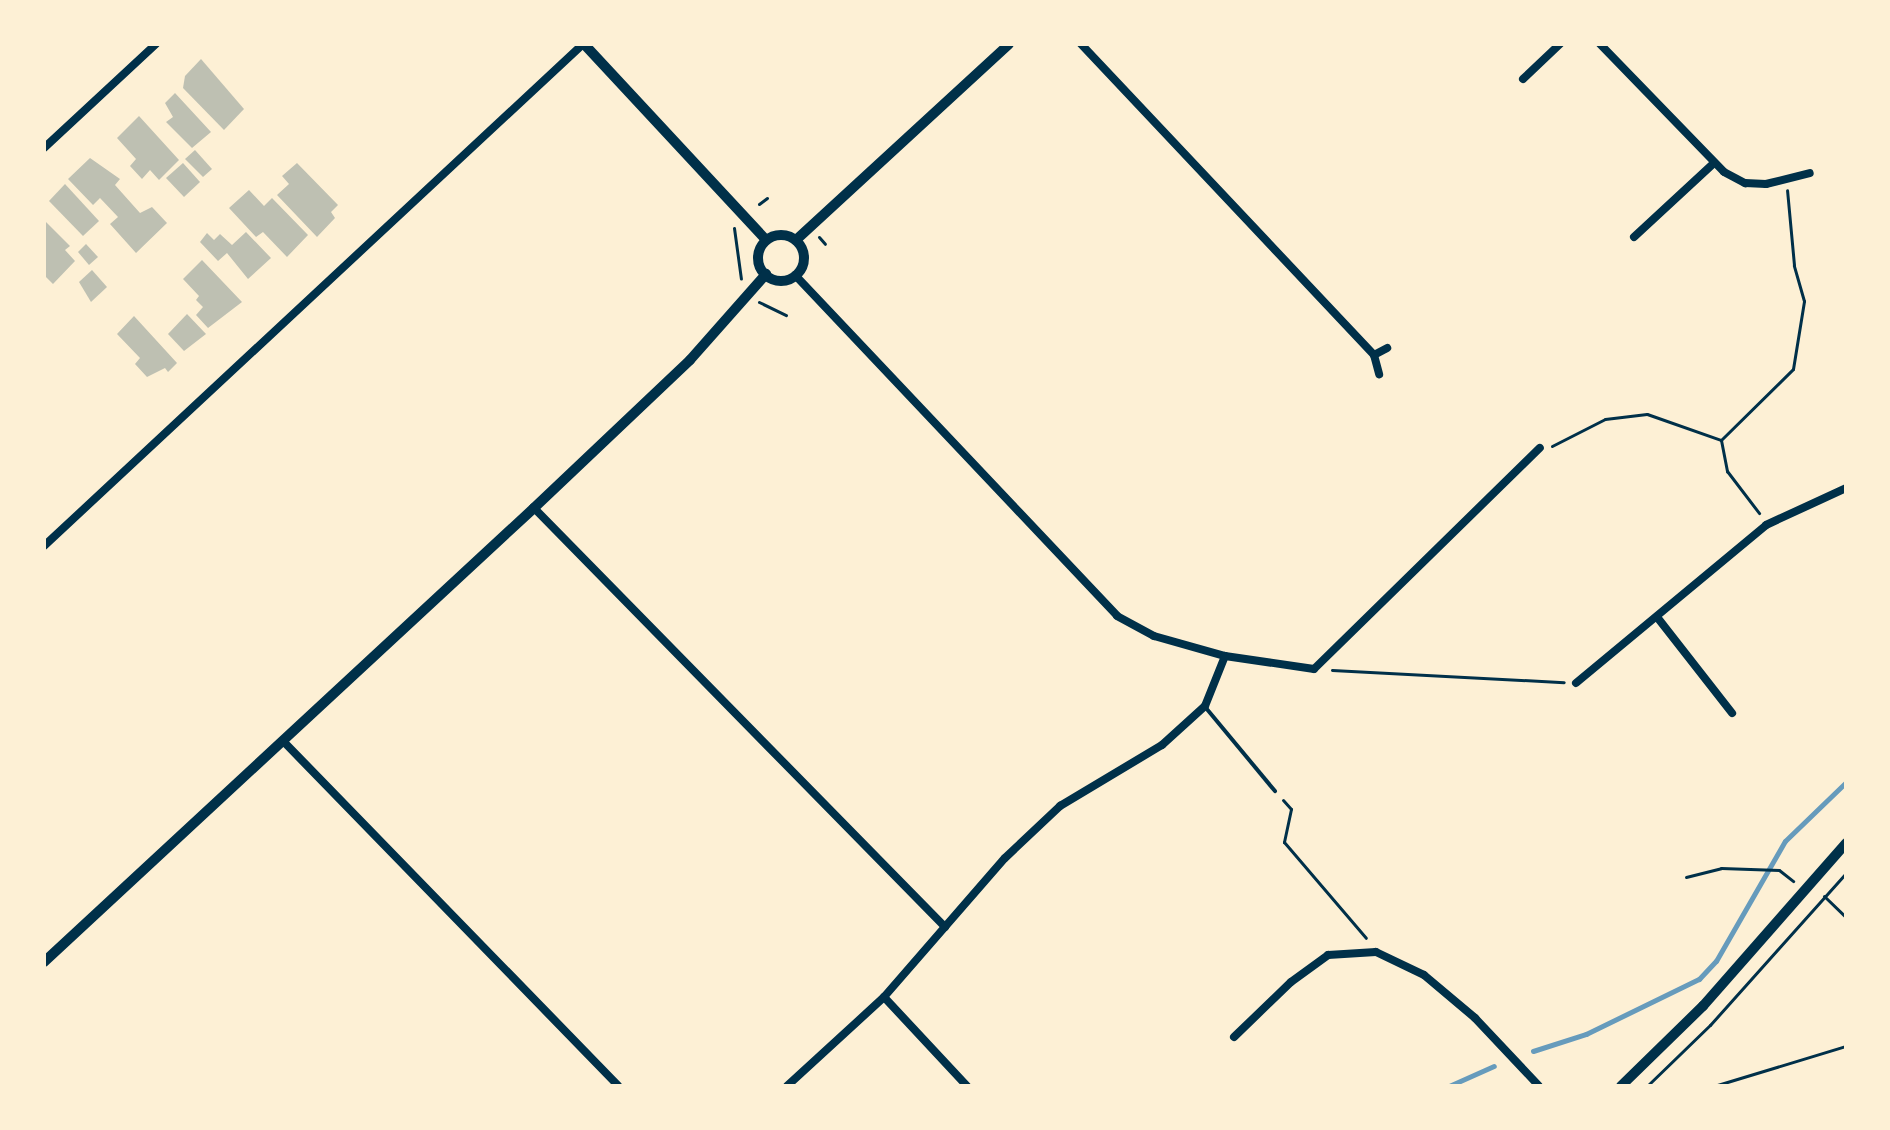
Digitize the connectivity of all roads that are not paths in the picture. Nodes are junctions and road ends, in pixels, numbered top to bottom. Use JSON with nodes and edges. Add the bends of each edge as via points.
{"nodes":[{"id":1,"x":156,"y":44,"type":"edge"},
{"id":2,"x":583,"y":44,"type":"edge"},
{"id":3,"x":1009,"y":44,"type":"edge"},
{"id":4,"x":1081,"y":44,"type":"edge"},
{"id":5,"x":1560,"y":44,"type":"edge"},
{"id":6,"x":1600,"y":44,"type":"edge"},
{"id":7,"x":1523,"y":79,"type":"dead end"},
{"id":8,"x":44,"y":148,"type":"edge"},
{"id":9,"x":1714,"y":163,"type":"junction"},
{"id":10,"x":1810,"y":173,"type":"dead end"},
{"id":11,"x":1634,"y":237,"type":"dead end"},
{"id":12,"x":766,"y":240,"type":"junction"},
{"id":13,"x":796,"y":240,"type":"junction"},
{"id":14,"x":766,"y":274,"type":"junction"},
{"id":15,"x":795,"y":275,"type":"junction"},
{"id":16,"x":1387,"y":348,"type":"dead end"},
{"id":17,"x":1374,"y":355,"type":"junction"},
{"id":18,"x":1379,"y":374,"type":"dead end"},
{"id":19,"x":1540,"y":448,"type":"road end"},
{"id":20,"x":1846,"y":488,"type":"edge"},
{"id":21,"x":534,"y":508,"type":"junction"},
{"id":22,"x":44,"y":546,"type":"edge"},
{"id":23,"x":1657,"y":617,"type":"junction"},
{"id":24,"x":1225,"y":656,"type":"junction"},
{"id":25,"x":1576,"y":683,"type":"road end"},
{"id":26,"x":1205,"y":706,"type":"junction"},
{"id":27,"x":1732,"y":713,"type":"dead end"},
{"id":28,"x":285,"y":743,"type":"junction"},
{"id":29,"x":1275,"y":791,"type":"road end"},
{"id":30,"x":1846,"y":843,"type":"edge"},
{"id":31,"x":945,"y":927,"type":"junction"},
{"id":32,"x":44,"y":962,"type":"edge"},
{"id":33,"x":884,"y":997,"type":"junction"},
{"id":34,"x":1234,"y":1037,"type":"dead end"},
{"id":35,"x":618,"y":1086,"type":"edge"},
{"id":36,"x":787,"y":1086,"type":"edge"},
{"id":37,"x":967,"y":1086,"type":"edge"},
{"id":38,"x":1539,"y":1086,"type":"edge"},
{"id":39,"x":1621,"y":1086,"type":"edge"}],
"edges":[{"from":1,"to":8,"type":"street"},
{"from":2,"to":12,"type":"street"},
{"from":2,"to":22,"type":"street"},
{"from":3,"to":13,"type":"street"},
{"from":4,"to":17,"type":"street"},
{"from":5,"to":7,"type":"street"},
{"from":6,"to":9,"type":"street"},
{"from":9,"to":10,"type":"street","via":[[1745,183],[1766,184]]},
{"from":9,"to":11,"type":"street"},
{"from":12,"to":13,"type":"street","via":[[784,235]]},
{"from":12,"to":14,"type":"street","via":[[759,254]]},
{"from":13,"to":15,"type":"street","via":[[804,262]]},
{"from":14,"to":15,"type":"street","via":[[784,280]]},
{"from":14,"to":21,"type":"street","via":[[690,360]]},
{"from":15,"to":24,"type":"street","via":[[1117,616],[1154,636]]},
{"from":16,"to":17,"type":"street"},
{"from":17,"to":18,"type":"street"},
{"from":19,"to":24,"type":"street","via":[[1314,669]]},
{"from":20,"to":23,"type":"street","via":[[1768,523]]},
{"from":21,"to":28,"type":"street"},
{"from":21,"to":31,"type":"street"},
{"from":23,"to":25,"type":"street"},
{"from":23,"to":27,"type":"street"},
{"from":24,"to":26,"type":"street"},
{"from":26,"to":29,"type":"lane"},
{"from":26,"to":31,"type":"street","via":[[1162,745],[1060,806]]},
{"from":28,"to":32,"type":"street"},
{"from":28,"to":35,"type":"street"},
{"from":30,"to":39,"type":"street","via":[[1703,1006]]},
{"from":31,"to":33,"type":"street"},
{"from":33,"to":36,"type":"street"},
{"from":33,"to":37,"type":"street"},
{"from":34,"to":38,"type":"street","via":[[1328,955],[1376,952],[1424,975],[1475,1018]]}]}
